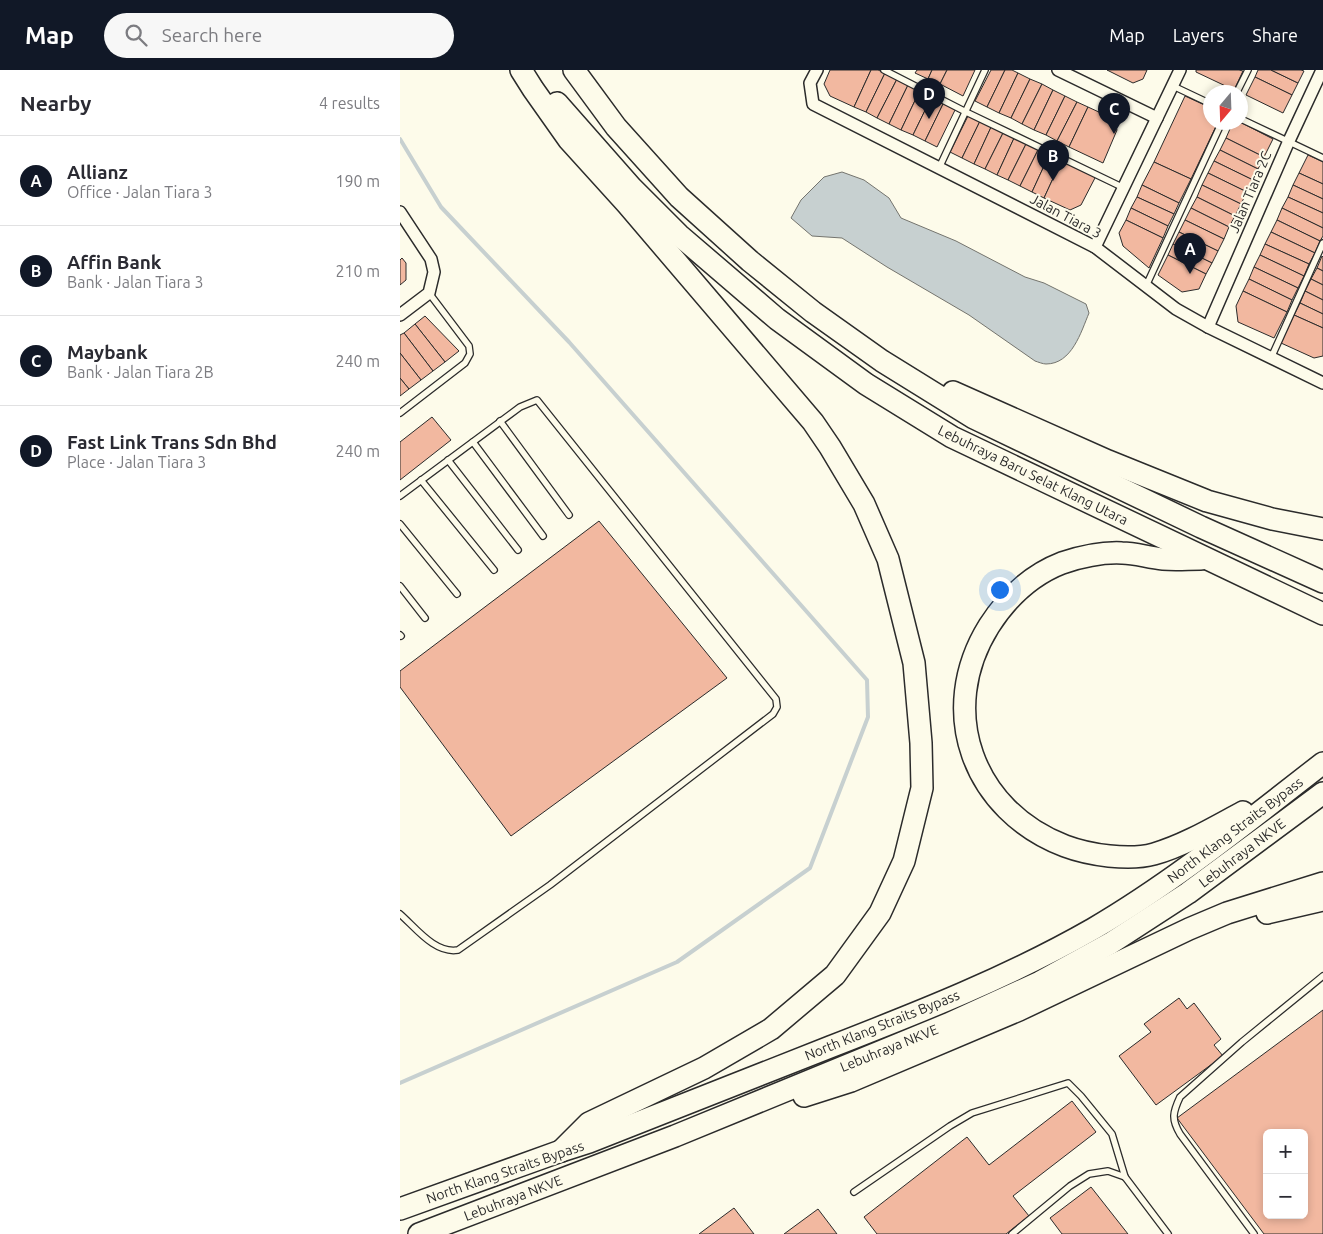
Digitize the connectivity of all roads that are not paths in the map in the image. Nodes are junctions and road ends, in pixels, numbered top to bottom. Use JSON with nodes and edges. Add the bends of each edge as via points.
{"nodes":[{"id":1,"x":521,"y":70,"type":"edge"},
{"id":2,"x":530,"y":70,"type":"edge"},
{"id":3,"x":574,"y":70,"type":"edge"},
{"id":4,"x":817,"y":70,"type":"edge"},
{"id":5,"x":884,"y":70,"type":"edge"},
{"id":6,"x":985,"y":70,"type":"edge"},
{"id":7,"x":1058,"y":70,"type":"edge"},
{"id":8,"x":1180,"y":70,"type":"edge"},
{"id":9,"x":1248,"y":70,"type":"edge"},
{"id":10,"x":1322,"y":70,"type":"edge"},
{"id":11,"x":1240,"y":85,"type":"edge"},
{"id":12,"x":1173,"y":86,"type":"junction"},
{"id":13,"x":1203,"y":101,"type":"edge"},
{"id":14,"x":966,"y":112,"type":"junction"},
{"id":15,"x":1157,"y":118,"type":"junction"},
{"id":16,"x":1248,"y":123,"type":"edge"},
{"id":17,"x":1218,"y":130,"type":"edge"},
{"id":18,"x":1288,"y":142,"type":"junction"},
{"id":19,"x":1323,"y":158,"type":"edge"},
{"id":20,"x":939,"y":168,"type":"junction"},
{"id":21,"x":1124,"y":188,"type":"junction"},
{"id":22,"x":400,"y":212,"type":"edge"},
{"id":23,"x":1323,"y":243,"type":"edge"},
{"id":24,"x":1095,"y":247,"type":"junction"},
{"id":25,"x":1146,"y":286,"type":"junction"},
{"id":26,"x":429,"y":293,"type":"junction"},
{"id":27,"x":400,"y":315,"type":"edge"},
{"id":28,"x":1208,"y":327,"type":"junction"},
{"id":29,"x":1270,"y":358,"type":"junction"},
{"id":30,"x":882,"y":361,"type":"junction"},
{"id":31,"x":1323,"y":383,"type":"edge"},
{"id":32,"x":400,"y":413,"type":"edge"},
{"id":33,"x":500,"y":421,"type":"junction"},
{"id":34,"x":472,"y":442,"type":"junction"},
{"id":35,"x":448,"y":460,"type":"junction"},
{"id":36,"x":422,"y":480,"type":"junction"},
{"id":37,"x":400,"y":496,"type":"edge"},
{"id":38,"x":569,"y":515,"type":"dead end"},
{"id":39,"x":400,"y":524,"type":"edge"},
{"id":40,"x":1323,"y":528,"type":"edge"},
{"id":41,"x":543,"y":536,"type":"dead end"},
{"id":42,"x":518,"y":550,"type":"dead end"},
{"id":43,"x":1206,"y":559,"type":"junction"},
{"id":44,"x":494,"y":570,"type":"dead end"},
{"id":45,"x":1323,"y":582,"type":"edge"},
{"id":46,"x":400,"y":586,"type":"edge"},
{"id":47,"x":457,"y":594,"type":"dead end"},
{"id":48,"x":1323,"y":614,"type":"edge"},
{"id":49,"x":426,"y":618,"type":"dead end"},
{"id":50,"x":1323,"y":762,"type":"edge"},
{"id":51,"x":1323,"y":792,"type":"edge"},
{"id":52,"x":1323,"y":883,"type":"edge"},
{"id":53,"x":1323,"y":900,"type":"edge"},
{"id":54,"x":400,"y":914,"type":"edge"},
{"id":55,"x":1323,"y":976,"type":"edge"},
{"id":56,"x":1072,"y":984,"type":"junction"},
{"id":57,"x":675,"y":1136,"type":"junction"},
{"id":58,"x":561,"y":1150,"type":"junction"},
{"id":59,"x":1125,"y":1177,"type":"junction"},
{"id":60,"x":854,"y":1192,"type":"dead end"},
{"id":61,"x":400,"y":1209,"type":"edge"},
{"id":62,"x":419,"y":1234,"type":"edge"},
{"id":63,"x":1012,"y":1234,"type":"edge"},
{"id":64,"x":1168,"y":1234,"type":"edge"},
{"id":65,"x":1254,"y":1234,"type":"edge"}],
"edges":[{"from":1,"to":58,"type":"highway","via":[[568,140],[807,414],[830,447],[864,504],[888,559],[914,663],[919,706],[922,788],[904,861],[880,913],[835,975],[771,1029],[704,1068],[589,1123]]},
{"from":2,"to":43,"type":"highway","name":"Lebuhraya Baru Selat Klang Utara","via":[[631,187],[679,235],[777,319],[866,384],[952,437]]},
{"from":3,"to":30,"type":"highway","name":"Lebuhraya Baru Selat Klang Utara","via":[[616,127],[679,197],[757,267]]},
{"from":4,"to":20,"type":"street","name":"Jalan Tiara 3","via":[[810,83],[813,104]]},
{"from":5,"to":14,"type":"lane"},
{"from":6,"to":14,"type":"lane"},
{"from":7,"to":15,"type":"street"},
{"from":8,"to":12,"type":"street"},
{"from":9,"to":11,"type":"lane"},
{"from":10,"to":18,"type":"street","name":"Jalan Tiara 2C"},
{"from":12,"to":13,"type":"lane"},
{"from":12,"to":15,"type":"street"},
{"from":14,"to":20,"type":"lane"},
{"from":14,"to":21,"type":"lane"},
{"from":15,"to":21,"type":"street"},
{"from":16,"to":18,"type":"lane"},
{"from":17,"to":25,"type":"lane"},
{"from":18,"to":19,"type":"lane"},
{"from":18,"to":28,"type":"street","name":"Jalan Tiara 2C"},
{"from":20,"to":24,"type":"street","name":"Jalan Tiara 3"},
{"from":21,"to":24,"type":"street"},
{"from":22,"to":26,"type":"street","via":[[431,259],[434,272]]},
{"from":23,"to":29,"type":"lane"},
{"from":24,"to":25,"type":"street","name":"Jalan Tiara 3"},
{"from":25,"to":28,"type":"street","name":"Jalan Tiara 3","via":[[1176,309]]},
{"from":26,"to":27,"type":"street"},
{"from":26,"to":32,"type":"lane","via":[[469,346],[470,354],[465,363]]},
{"from":28,"to":29,"type":"street","name":"Jalan Tiara 3"},
{"from":29,"to":31,"type":"street","name":"Jalan Tiara 3"},
{"from":30,"to":40,"type":"highway","via":[[1207,501],[1272,519]]},
{"from":30,"to":45,"type":"highway","name":"Lebuhraya Baru Selat Klang Utara","via":[[974,418]]},
{"from":33,"to":34,"type":"lane"},
{"from":33,"to":38,"type":"lane"},
{"from":33,"to":54,"type":"lane","via":[[536,400],[776,699],[777,708],[550,885],[458,950],[450,952],[432,943]]},
{"from":34,"to":35,"type":"lane"},
{"from":34,"to":41,"type":"lane"},
{"from":35,"to":36,"type":"lane"},
{"from":35,"to":42,"type":"lane"},
{"from":36,"to":37,"type":"lane"},
{"from":36,"to":44,"type":"lane"},
{"from":39,"to":47,"type":"lane"},
{"from":43,"to":48,"type":"highway","name":"Lebuhraya Baru Selat Klang Utara"},
{"from":43,"to":50,"type":"highway","via":[[1161,559],[1121,552],[1081,558],[1046,570],[1010,598],[984,634],[965,689],[969,743],[986,783],[1012,814],[1039,835],[1076,851],[1102,856],[1129,856],[1153,854],[1180,844],[1245,810]]},
{"from":46,"to":49,"type":"lane"},
{"from":50,"to":58,"type":"highway","name":"North Klang Straits Bypass","via":[[1156,890],[1091,930],[1004,976],[589,1142]]},
{"from":51,"to":57,"type":"highway","name":"Lebuhraya NKVE","via":[[1188,893],[1111,943],[1040,982],[948,1024]]},
{"from":52,"to":56,"type":"highway","via":[[1189,928]]},
{"from":53,"to":56,"type":"highway","via":[[1270,912]]},
{"from":55,"to":65,"type":"lane","via":[[1180,1097],[1175,1109],[1174,1123],[1180,1134]]},
{"from":56,"to":57,"type":"highway","via":[[1019,1010],[851,1081]]},
{"from":57,"to":62,"type":"highway","name":"Lebuhraya NKVE"},
{"from":58,"to":61,"type":"highway","name":"North Klang Straits Bypass"},
{"from":59,"to":60,"type":"lane","via":[[1112,1134],[1068,1083],[972,1113]]},
{"from":59,"to":63,"type":"lane","via":[[1108,1171],[1089,1174]]},
{"from":59,"to":64,"type":"lane"}]}
